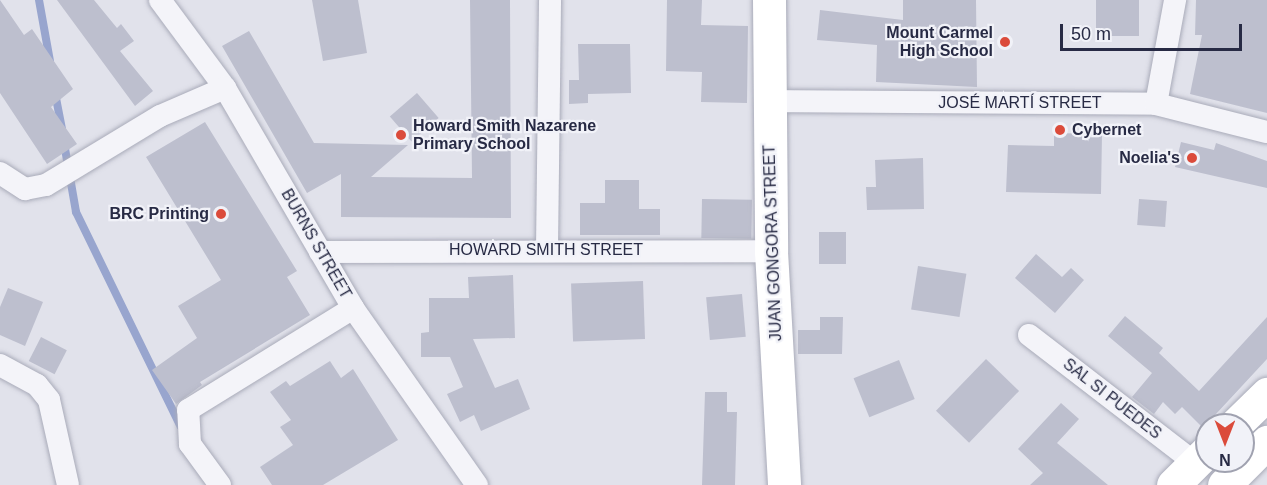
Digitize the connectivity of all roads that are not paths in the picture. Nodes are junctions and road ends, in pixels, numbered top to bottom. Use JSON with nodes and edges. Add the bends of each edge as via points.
{"nodes":[{"id":1,"x":160,"y":0,"type":"edge"},
{"id":2,"x":550,"y":0,"type":"edge"},
{"id":3,"x":769,"y":0,"type":"edge"},
{"id":4,"x":1175,"y":0,"type":"edge"},
{"id":5,"x":225,"y":88,"type":"junction"},
{"id":6,"x":769,"y":101,"type":"junction"},
{"id":7,"x":1156,"y":104,"type":"junction"},
{"id":8,"x":1267,"y":132,"type":"edge"},
{"id":9,"x":0,"y":173,"type":"edge"},
{"id":10,"x":547,"y":249,"type":"junction"},
{"id":11,"x":771,"y":251,"type":"junction"},
{"id":12,"x":320,"y":252,"type":"junction"},
{"id":13,"x":353,"y":308,"type":"junction"},
{"id":14,"x":1029,"y":335,"type":"dead end"},
{"id":15,"x":0,"y":365,"type":"edge"},
{"id":16,"x":1267,"y":394,"type":"edge"},
{"id":17,"x":1247,"y":413,"type":"edge"},
{"id":18,"x":1267,"y":442,"type":"edge"},
{"id":19,"x":1192,"y":466,"type":"edge"},
{"id":20,"x":1227,"y":484,"type":"edge"},
{"id":21,"x":68,"y":485,"type":"edge"},
{"id":22,"x":220,"y":485,"type":"edge"},
{"id":23,"x":477,"y":485,"type":"edge"},
{"id":24,"x":784,"y":485,"type":"edge"}],
"edges":[{"from":1,"to":5,"type":"street","name":"BURNS STREET"},
{"from":2,"to":10,"type":"street"},
{"from":3,"to":6,"type":"main road","name":"JUAN GONGORA STREET"},
{"from":4,"to":7,"type":"street"},
{"from":5,"to":9,"type":"street","via":[[160,116],[46,185],[25,189]]},
{"from":5,"to":12,"type":"street","name":"BURNS STREET"},
{"from":6,"to":7,"type":"street","name":"JOSÉ MARTÍ STREET"},
{"from":6,"to":11,"type":"main road","name":"JUAN GONGORA STREET"},
{"from":7,"to":8,"type":"street","name":"JOSÉ MARTÍ STREET"},
{"from":10,"to":11,"type":"street","name":"HOWARD SMITH STREET"},
{"from":10,"to":12,"type":"street","name":"HOWARD SMITH STREET"},
{"from":11,"to":24,"type":"main road","name":"JUAN GONGORA STREET"},
{"from":12,"to":13,"type":"street","name":"BURNS STREET"},
{"from":13,"to":22,"type":"street","via":[[188,410],[190,444]]},
{"from":13,"to":23,"type":"street","name":"BURNS STREET"},
{"from":14,"to":19,"type":"street","name":"SAL SI PUEDES"},
{"from":15,"to":21,"type":"street","via":[[37,385],[49,400]]},
{"from":16,"to":17,"type":"main road"},
{"from":18,"to":20,"type":"main road"}]}
